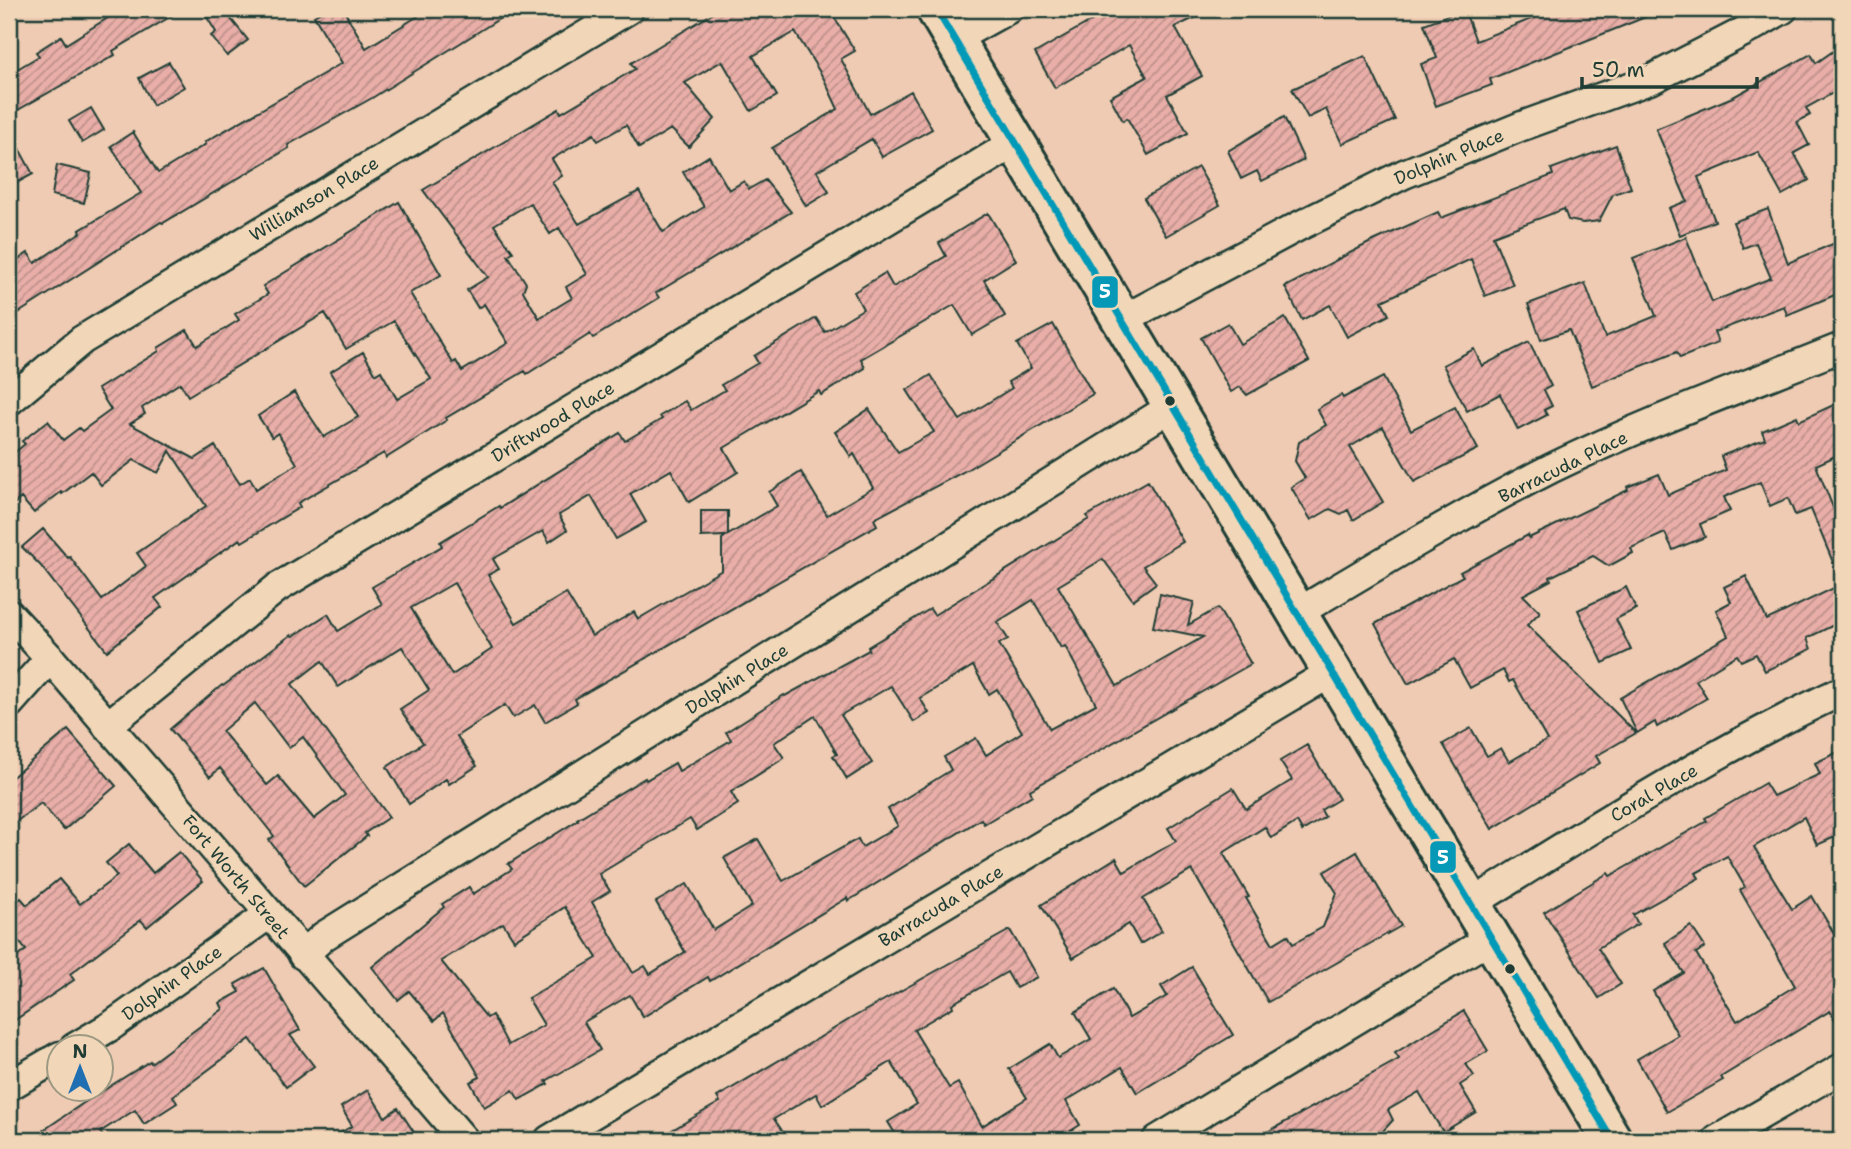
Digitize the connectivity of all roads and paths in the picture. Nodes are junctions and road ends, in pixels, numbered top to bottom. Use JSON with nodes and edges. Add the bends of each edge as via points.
{"nodes":[{"id":1,"x":629,"y":9,"type":"edge"},
{"id":2,"x":1008,"y":9,"type":"edge"},
{"id":3,"x":1783,"y":9,"type":"edge"},
{"id":4,"x":945,"y":24,"type":"edge"},
{"id":5,"x":1016,"y":142,"type":"junction"},
{"id":6,"x":1122,"y":320,"type":"junction"},
{"id":7,"x":1842,"y":347,"type":"edge"},
{"id":8,"x":9,"y":401,"type":"edge"},
{"id":9,"x":1173,"y":406,"type":"junction"},
{"id":10,"x":1297,"y":613,"type":"junction"},
{"id":11,"x":9,"y":614,"type":"edge"},
{"id":12,"x":50,"y":658,"type":"junction"},
{"id":13,"x":1332,"y":672,"type":"junction"},
{"id":14,"x":1842,"y":691,"type":"edge"},
{"id":15,"x":9,"y":704,"type":"edge"},
{"id":16,"x":107,"y":726,"type":"junction"},
{"id":17,"x":1471,"y":904,"type":"junction"},
{"id":18,"x":268,"y":915,"type":"junction"},
{"id":19,"x":1491,"y":938,"type":"junction"},
{"id":20,"x":303,"y":955,"type":"junction"},
{"id":21,"x":98,"y":1034,"type":"edge"},
{"id":22,"x":46,"y":1064,"type":"edge"},
{"id":23,"x":1842,"y":1068,"type":"edge"},
{"id":24,"x":9,"y":1086,"type":"edge"},
{"id":25,"x":464,"y":1140,"type":"edge"},
{"id":26,"x":549,"y":1140,"type":"edge"},
{"id":27,"x":1157,"y":1140,"type":"edge"},
{"id":28,"x":1612,"y":1140,"type":"edge"},
{"id":29,"x":1717,"y":1140,"type":"edge"}],
"edges":[{"from":1,"to":8,"type":"street","name":"Williamson Place","via":[[82,340]]},
{"from":2,"to":4,"type":"street"},
{"from":3,"to":6,"type":"street","name":"Dolphin Place","via":[[1652,79],[1404,174]]},
{"from":4,"to":5,"type":"main road"},
{"from":5,"to":6,"type":"main road"},
{"from":5,"to":16,"type":"street","name":"Driftwood Place","via":[[277,588]]},
{"from":6,"to":9,"type":"main road"},
{"from":7,"to":10,"type":"street","name":"Barracuda Place","via":[[1553,468]]},
{"from":9,"to":10,"type":"main road"},
{"from":9,"to":20,"type":"street","name":"Dolphin Place","via":[[336,928]]},
{"from":10,"to":13,"type":"main road"},
{"from":11,"to":12,"type":"street","name":"Fort Worth Street"},
{"from":12,"to":15,"type":"street"},
{"from":12,"to":16,"type":"street","name":"Fort Worth Street"},
{"from":13,"to":17,"type":"main road"},
{"from":13,"to":26,"type":"street","name":"Barracuda Place"},
{"from":14,"to":17,"type":"street","name":"Coral Place","via":[[1777,721]]},
{"from":16,"to":18,"type":"street","name":"Fort Worth Street"},
{"from":17,"to":19,"type":"main road"},
{"from":18,"to":20,"type":"street","name":"Fort Worth Street"},
{"from":18,"to":21,"type":"street","name":"Dolphin Place"},
{"from":19,"to":27,"type":"street"},
{"from":19,"to":28,"type":"main road"},
{"from":20,"to":25,"type":"street","name":"Fort Worth Street"},
{"from":22,"to":24,"type":"street"},
{"from":23,"to":29,"type":"street"}]}
